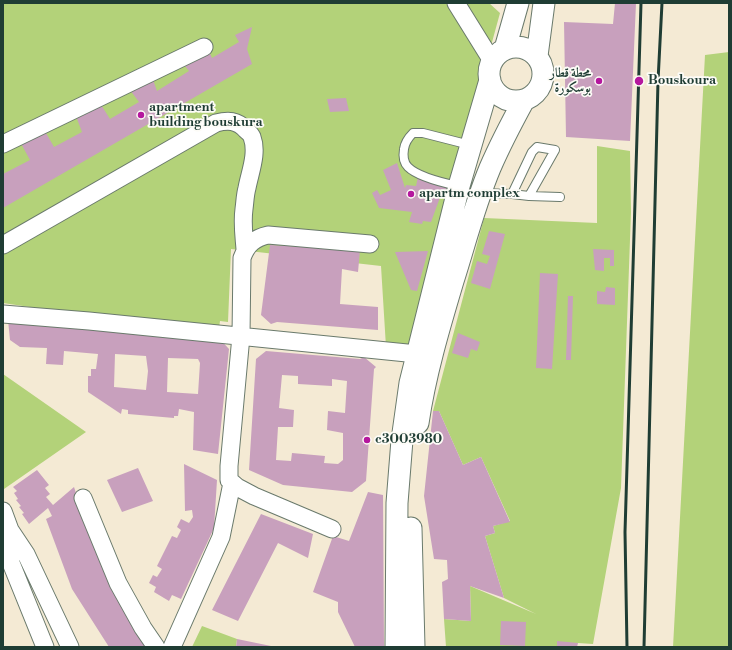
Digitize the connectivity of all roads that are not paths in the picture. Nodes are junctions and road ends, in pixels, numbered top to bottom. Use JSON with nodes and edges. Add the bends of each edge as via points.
{"nodes":[{"id":1,"x":456,"y":3,"type":"edge"},
{"id":2,"x":518,"y":3,"type":"edge"},
{"id":3,"x":544,"y":3,"type":"edge"},
{"id":4,"x":204,"y":47,"type":"dead end"},
{"id":5,"x":537,"y":56,"type":"junction"},
{"id":6,"x":495,"y":63,"type":"junction"},
{"id":7,"x":524,"y":100,"type":"junction"},
{"id":8,"x":3,"y":144,"type":"edge"},
{"id":9,"x":470,"y":145,"type":"junction"},
{"id":10,"x":459,"y":186,"type":"junction"},
{"id":11,"x":480,"y":193,"type":"junction"},
{"id":12,"x":512,"y":194,"type":"junction"},
{"id":13,"x":529,"y":196,"type":"junction"},
{"id":14,"x":560,"y":197,"type":"dead end"},
{"id":15,"x":370,"y":244,"type":"dead end"},
{"id":16,"x":3,"y":245,"type":"edge"},
{"id":17,"x":245,"y":249,"type":"junction"},
{"id":18,"x":3,"y":314,"type":"edge"},
{"id":19,"x":241,"y":336,"type":"junction"},
{"id":20,"x":417,"y":354,"type":"junction"},
{"id":21,"x":232,"y":483,"type":"junction"},
{"id":22,"x":83,"y":498,"type":"dead end"},
{"id":23,"x":3,"y":510,"type":"edge"},
{"id":24,"x":332,"y":529,"type":"dead end"},
{"id":25,"x":10,"y":530,"type":"junction"},
{"id":26,"x":46,"y":647,"type":"edge"},
{"id":27,"x":70,"y":647,"type":"edge"},
{"id":28,"x":156,"y":647,"type":"edge"},
{"id":29,"x":172,"y":647,"type":"edge"},
{"id":30,"x":396,"y":647,"type":"edge"},
{"id":31,"x":414,"y":647,"type":"edge"}],
"edges":[{"from":1,"to":6,"type":"street"},
{"from":2,"to":6,"type":"street"},
{"from":3,"to":5,"type":"street"},
{"from":4,"to":8,"type":"street"},
{"from":5,"to":6,"type":"street","via":[[530,50],[518,46]]},
{"from":5,"to":7,"type":"street","via":[[543,69],[542,82],[538,91]]},
{"from":6,"to":7,"type":"street","via":[[492,85],[498,93],[509,100]]},
{"from":6,"to":9,"type":"street"},
{"from":7,"to":11,"type":"street","via":[[502,141]]},
{"from":9,"to":10,"type":"street"},
{"from":9,"to":10,"type":"lane","via":[[423,133],[413,133],[405,144],[404,160],[408,167],[419,174]]},
{"from":10,"to":20,"type":"street"},
{"from":11,"to":12,"type":"lane"},
{"from":11,"to":31,"type":"street","via":[[432,358],[421,400],[415,438],[410,479]]},
{"from":12,"to":13,"type":"lane"},
{"from":12,"to":13,"type":"lane","via":[[532,152],[537,147],[555,150]]},
{"from":13,"to":14,"type":"lane"},
{"from":15,"to":17,"type":"street","via":[[268,235],[256,239]]},
{"from":16,"to":17,"type":"street","via":[[216,123],[227,120],[244,127],[252,136],[254,148],[244,211]]},
{"from":17,"to":19,"type":"street","via":[[242,258]]},
{"from":18,"to":19,"type":"street"},
{"from":19,"to":20,"type":"street"},
{"from":19,"to":21,"type":"street","via":[[228,472]]},
{"from":20,"to":30,"type":"street","via":[[406,405],[399,472]]},
{"from":21,"to":24,"type":"street","via":[[254,496]]},
{"from":21,"to":29,"type":"street","via":[[221,537]]},
{"from":22,"to":28,"type":"street","via":[[118,583]]},
{"from":23,"to":25,"type":"street"},
{"from":25,"to":26,"type":"street","via":[[11,563]]},
{"from":25,"to":27,"type":"street","via":[[26,554]]}]}
